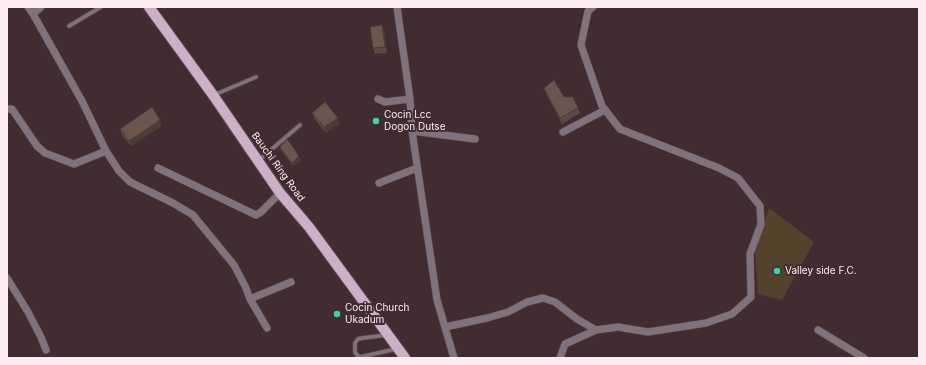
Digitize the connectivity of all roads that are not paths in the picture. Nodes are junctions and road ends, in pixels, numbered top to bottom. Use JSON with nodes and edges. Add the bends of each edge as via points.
{"nodes":[{"id":1,"x":28,"y":7,"type":"edge"},
{"id":2,"x":41,"y":7,"type":"edge"},
{"id":3,"x":101,"y":7,"type":"edge"},
{"id":4,"x":149,"y":7,"type":"edge"},
{"id":5,"x":397,"y":7,"type":"edge"},
{"id":6,"x":593,"y":7,"type":"edge"},
{"id":7,"x":33,"y":14,"type":"junction"},
{"id":8,"x":69,"y":26,"type":"dead end"},
{"id":9,"x":256,"y":77,"type":"dead end"},
{"id":10,"x":213,"y":95,"type":"junction"},
{"id":11,"x":378,"y":99,"type":"dead end"},
{"id":12,"x":410,"y":99,"type":"junction"},
{"id":13,"x":7,"y":109,"type":"edge"},
{"id":14,"x":605,"y":110,"type":"junction"},
{"id":15,"x":300,"y":125,"type":"dead end"},
{"id":16,"x":412,"y":131,"type":"junction"},
{"id":17,"x":563,"y":132,"type":"dead end"},
{"id":18,"x":475,"y":139,"type":"dead end"},
{"id":19,"x":106,"y":151,"type":"junction"},
{"id":20,"x":258,"y":161,"type":"junction"},
{"id":21,"x":158,"y":168,"type":"dead end"},
{"id":22,"x":417,"y":168,"type":"junction"},
{"id":23,"x":379,"y":183,"type":"dead end"},
{"id":24,"x":280,"y":193,"type":"junction"},
{"id":25,"x":7,"y":278,"type":"edge"},
{"id":26,"x":291,"y":282,"type":"dead end"},
{"id":27,"x":250,"y":299,"type":"junction"},
{"id":28,"x":445,"y":327,"type":"junction"},
{"id":29,"x":267,"y":328,"type":"dead end"},
{"id":30,"x":596,"y":330,"type":"junction"},
{"id":31,"x":818,"y":330,"type":"dead end"},
{"id":32,"x":388,"y":335,"type":"junction"},
{"id":33,"x":398,"y":349,"type":"junction"},
{"id":34,"x":46,"y":350,"type":"dead end"},
{"id":35,"x":404,"y":358,"type":"edge"},
{"id":36,"x":454,"y":358,"type":"edge"},
{"id":37,"x":560,"y":358,"type":"edge"},
{"id":38,"x":864,"y":358,"type":"edge"}],
"edges":[{"from":1,"to":7,"type":"street"},
{"from":2,"to":7,"type":"street"},
{"from":3,"to":8,"type":"lane"},
{"from":4,"to":10,"type":"main road","name":"Bauchi Ring Road"},
{"from":5,"to":12,"type":"street"},
{"from":6,"to":14,"type":"street","via":[[588,11],[581,45]]},
{"from":7,"to":19,"type":"street","via":[[82,101]]},
{"from":9,"to":10,"type":"lane"},
{"from":10,"to":20,"type":"main road","name":"Bauchi Ring Road"},
{"from":11,"to":12,"type":"street","via":[[385,102]]},
{"from":12,"to":16,"type":"street"},
{"from":13,"to":19,"type":"street","via":[[12,109],[37,146],[45,153],[74,164]]},
{"from":14,"to":17,"type":"street"},
{"from":14,"to":30,"type":"street","via":[[620,129],[738,178],[760,206],[761,224],[750,254],[751,297],[732,314],[706,323],[648,332],[618,327]]},
{"from":15,"to":20,"type":"lane"},
{"from":16,"to":18,"type":"street"},
{"from":16,"to":22,"type":"street"},
{"from":19,"to":27,"type":"street","via":[[130,182],[193,215],[234,265]]},
{"from":20,"to":24,"type":"main road","name":"Bauchi Ring Road"},
{"from":21,"to":24,"type":"street","via":[[256,215]]},
{"from":22,"to":23,"type":"street"},
{"from":22,"to":28,"type":"street","via":[[437,300]]},
{"from":24,"to":32,"type":"main road","name":"Bauchi Ring Road","via":[[310,228]]},
{"from":25,"to":34,"type":"street","via":[[28,312]]},
{"from":26,"to":27,"type":"street"},
{"from":27,"to":29,"type":"street"},
{"from":28,"to":30,"type":"street","via":[[508,312],[527,302],[543,298],[555,302]]},
{"from":28,"to":36,"type":"street"},
{"from":30,"to":37,"type":"street","via":[[564,344]]},
{"from":31,"to":38,"type":"street"},
{"from":32,"to":33,"type":"main road","name":"Bauchi Ring Road"},
{"from":32,"to":33,"type":"lane","via":[[358,340],[355,343],[356,355],[360,357]]},
{"from":33,"to":35,"type":"main road","name":"Bauchi Ring Road"}]}
